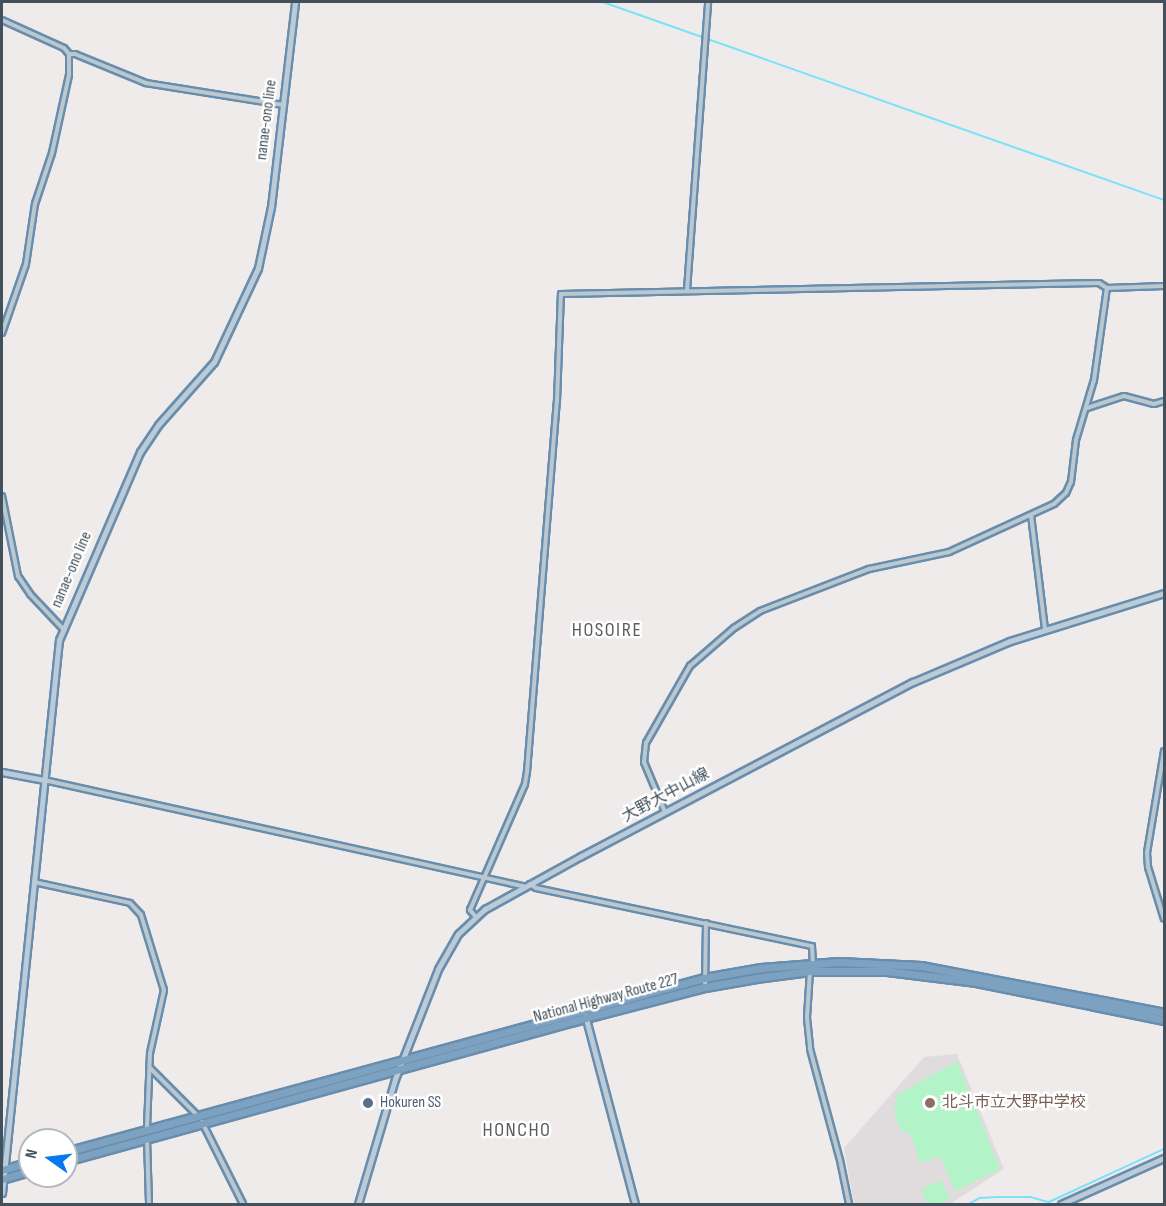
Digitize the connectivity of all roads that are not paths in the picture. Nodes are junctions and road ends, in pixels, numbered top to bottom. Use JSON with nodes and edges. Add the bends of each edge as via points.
{"nodes":[{"id":1,"x":295,"y":2,"type":"edge"},
{"id":2,"x":708,"y":2,"type":"edge"},
{"id":3,"x":2,"y":20,"type":"edge"},
{"id":4,"x":69,"y":54,"type":"junction"},
{"id":5,"x":283,"y":105,"type":"junction"},
{"id":6,"x":1164,"y":286,"type":"edge"},
{"id":7,"x":1107,"y":288,"type":"junction"},
{"id":8,"x":687,"y":290,"type":"junction"},
{"id":9,"x":2,"y":333,"type":"edge"},
{"id":10,"x":1164,"y":401,"type":"edge"},
{"id":11,"x":1087,"y":408,"type":"junction"},
{"id":12,"x":2,"y":496,"type":"edge"},
{"id":13,"x":1031,"y":514,"type":"junction"},
{"id":14,"x":1164,"y":593,"type":"edge"},
{"id":15,"x":62,"y":628,"type":"junction"},
{"id":16,"x":1045,"y":629,"type":"junction"},
{"id":17,"x":1164,"y":751,"type":"edge"},
{"id":18,"x":2,"y":772,"type":"edge"},
{"id":19,"x":44,"y":780,"type":"junction"},
{"id":20,"x":665,"y":812,"type":"junction"},
{"id":21,"x":485,"y":877,"type":"junction"},
{"id":22,"x":34,"y":882,"type":"junction"},
{"id":23,"x":526,"y":885,"type":"junction"},
{"id":24,"x":475,"y":916,"type":"junction"},
{"id":25,"x":1164,"y":919,"type":"edge"},
{"id":26,"x":706,"y":923,"type":"junction"},
{"id":27,"x":812,"y":967,"type":"junction"},
{"id":28,"x":704,"y":978,"type":"junction"},
{"id":29,"x":705,"y":987,"type":"junction"},
{"id":30,"x":1164,"y":1013,"type":"edge"},
{"id":31,"x":584,"y":1014,"type":"junction"},
{"id":32,"x":1164,"y":1020,"type":"edge"},
{"id":33,"x":402,"y":1060,"type":"junction"},
{"id":34,"x":149,"y":1068,"type":"junction"},
{"id":35,"x":398,"y":1070,"type":"junction"},
{"id":36,"x":199,"y":1117,"type":"junction"},
{"id":37,"x":205,"y":1125,"type":"junction"},
{"id":38,"x":147,"y":1131,"type":"junction"},
{"id":39,"x":147,"y":1140,"type":"junction"},
{"id":40,"x":78,"y":1149,"type":"edge"},
{"id":41,"x":78,"y":1158,"type":"edge"},
{"id":42,"x":1164,"y":1158,"type":"edge"},
{"id":43,"x":18,"y":1167,"type":"edge"},
{"id":44,"x":18,"y":1172,"type":"edge"},
{"id":45,"x":3,"y":1174,"type":"edge"},
{"id":46,"x":2,"y":1193,"type":"edge"},
{"id":47,"x":149,"y":1204,"type":"edge"},
{"id":48,"x":243,"y":1204,"type":"edge"},
{"id":49,"x":358,"y":1204,"type":"edge"},
{"id":50,"x":635,"y":1204,"type":"edge"},
{"id":51,"x":849,"y":1204,"type":"edge"},
{"id":52,"x":1061,"y":1204,"type":"edge"}],
"edges":[{"from":1,"to":5,"type":"main road","name":"nanae-ono line"},
{"from":2,"to":8,"type":"street"},
{"from":3,"to":4,"type":"street","via":[[64,48]]},
{"from":4,"to":5,"type":"street","via":[[155,85]]},
{"from":4,"to":9,"type":"street","via":[[69,75],[52,153],[35,204],[28,256]]},
{"from":5,"to":15,"type":"main road","name":"nanae-ono line","via":[[267,235],[258,268],[214,362],[158,424],[140,452]]},
{"from":6,"to":7,"type":"street"},
{"from":7,"to":8,"type":"street","via":[[1099,283]]},
{"from":7,"to":11,"type":"street"},
{"from":8,"to":21,"type":"street","via":[[561,294],[557,401],[527,772]]},
{"from":10,"to":11,"type":"street","via":[[1154,404],[1124,396]]},
{"from":11,"to":13,"type":"street","via":[[1076,440],[1070,487],[1054,504]]},
{"from":12,"to":15,"type":"street","via":[[18,576]]},
{"from":13,"to":16,"type":"street"},
{"from":13,"to":20,"type":"street","via":[[949,552],[870,569],[760,611],[734,628],[681,678],[645,743],[644,762]]},
{"from":14,"to":16,"type":"main road","name":"大野大中山線"},
{"from":15,"to":19,"type":"main road","name":"nanae-ono line","via":[[55,658]]},
{"from":16,"to":20,"type":"main road","name":"大野大中山線","via":[[913,682]]},
{"from":17,"to":25,"type":"street","via":[[1147,853]]},
{"from":18,"to":19,"type":"main road"},
{"from":19,"to":21,"type":"street"},
{"from":19,"to":22,"type":"main road","name":"nanae-ono line"},
{"from":20,"to":23,"type":"main road","name":"大野大中山線"},
{"from":21,"to":23,"type":"street"},
{"from":21,"to":24,"type":"street","via":[[470,910]]},
{"from":22,"to":34,"type":"street","via":[[130,903],[141,915],[164,990]]},
{"from":22,"to":45,"type":"main road","name":"nanae-ono line"},
{"from":23,"to":24,"type":"main road","name":"大野大中山線"},
{"from":23,"to":26,"type":"street"},
{"from":24,"to":33,"type":"main road","name":"大野大中山線","via":[[445,954]]},
{"from":26,"to":27,"type":"street","via":[[812,946]]},
{"from":26,"to":28,"type":"street"},
{"from":27,"to":28,"type":"highway","name":"National Highway Route 227","via":[[761,968]]},
{"from":27,"to":29,"type":"highway","name":"National Highway Route 227"},
{"from":27,"to":30,"type":"highway","name":"National Highway Route 227","via":[[921,966]]},
{"from":27,"to":32,"type":"highway","name":"National Highway Route 227","via":[[941,977]]},
{"from":27,"to":51,"type":"street","via":[[807,1018],[810,1049]]},
{"from":28,"to":29,"type":"street"},
{"from":28,"to":31,"type":"highway","name":"National Highway Route 227"},
{"from":29,"to":31,"type":"highway","name":"National Highway Route 227"},
{"from":31,"to":33,"type":"highway","name":"National Highway Route 227"},
{"from":31,"to":35,"type":"highway","name":"National Highway Route 227"},
{"from":31,"to":50,"type":"main road"},
{"from":33,"to":35,"type":"main road","name":"大野大中山線"},
{"from":33,"to":36,"type":"highway","name":"National Highway Route 227"},
{"from":34,"to":36,"type":"street"},
{"from":34,"to":38,"type":"street"},
{"from":35,"to":37,"type":"highway","name":"National Highway Route 227"},
{"from":35,"to":49,"type":"main road","name":"大野大中山線"},
{"from":36,"to":37,"type":"street"},
{"from":36,"to":38,"type":"highway","name":"National Highway Route 227"},
{"from":37,"to":39,"type":"highway","name":"National Highway Route 227"},
{"from":37,"to":48,"type":"street"},
{"from":38,"to":39,"type":"street"},
{"from":38,"to":40,"type":"highway","name":"National Highway Route 227"},
{"from":39,"to":41,"type":"highway","name":"National Highway Route 227"},
{"from":39,"to":47,"type":"street"},
{"from":42,"to":52,"type":"main road"},
{"from":43,"to":45,"type":"highway"},
{"from":44,"to":45,"type":"highway"},
{"from":45,"to":46,"type":"main road","name":"nanae-ono line"}]}
